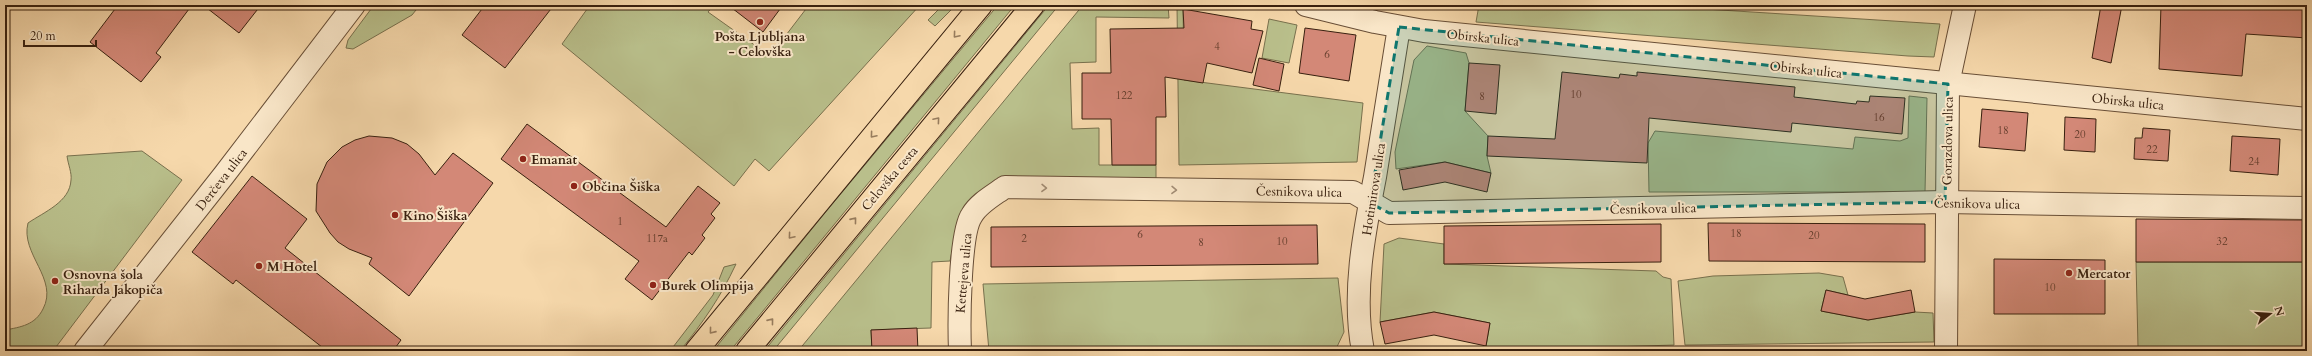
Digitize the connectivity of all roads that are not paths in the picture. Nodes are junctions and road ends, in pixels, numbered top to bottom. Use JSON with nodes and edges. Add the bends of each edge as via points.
{"nodes":[{"id":1,"x":981,"y":5,"type":"edge"},
{"id":2,"x":1033,"y":5,"type":"edge"},
{"id":3,"x":1306,"y":5,"type":"edge"},
{"id":4,"x":1965,"y":5,"type":"edge"},
{"id":5,"x":349,"y":7,"type":"edge"},
{"id":6,"x":1399,"y":27,"type":"junction"},
{"id":7,"x":1948,"y":84,"type":"junction"},
{"id":8,"x":2307,"y":119,"type":"edge"},
{"id":9,"x":1005,"y":187,"type":"joint"},
{"id":10,"x":1370,"y":202,"type":"junction"},
{"id":11,"x":1945,"y":202,"type":"junction"},
{"id":12,"x":2307,"y":208,"type":"edge"},
{"id":13,"x":85,"y":351,"type":"edge"},
{"id":14,"x":696,"y":351,"type":"edge"},
{"id":15,"x":747,"y":351,"type":"edge"},
{"id":16,"x":960,"y":351,"type":"edge"},
{"id":17,"x":1363,"y":351,"type":"edge"},
{"id":18,"x":1946,"y":351,"type":"edge"}],
"edges":[{"from":1,"to":14,"type":"main road","one_way":true},
{"from":15,"to":2,"type":"main road","name":"Celovška cesta","one_way":true},
{"from":3,"to":6,"type":"street","name":"Obirska ulica"},
{"from":4,"to":7,"type":"street","name":"Gorazdova ulica"},
{"from":5,"to":13,"type":"street","name":"Derčeva ulica","via":[[220,181]]},
{"from":6,"to":7,"type":"street","name":"Obirska ulica"},
{"from":6,"to":10,"type":"street","name":"Hotimirova ulica"},
{"from":7,"to":8,"type":"street","name":"Obirska ulica"},
{"from":7,"to":11,"type":"street","name":"Gorazdova ulica"},
{"from":9,"to":10,"type":"street","name":"Česnikova ulica","one_way":true,"via":[[1354,192]]},
{"from":9,"to":16,"type":"street","name":"Kettejeva ulica","via":[[971,215],[966,230],[959,319]]},
{"from":10,"to":11,"type":"street","name":"Česnikova ulica","via":[[1389,213]]},
{"from":10,"to":17,"type":"street","name":"Hotimirova ulica","via":[[1359,281]]},
{"from":11,"to":12,"type":"street","name":"Česnikova ulica"},
{"from":11,"to":18,"type":"street","name":"Gorazdova ulica"}]}
